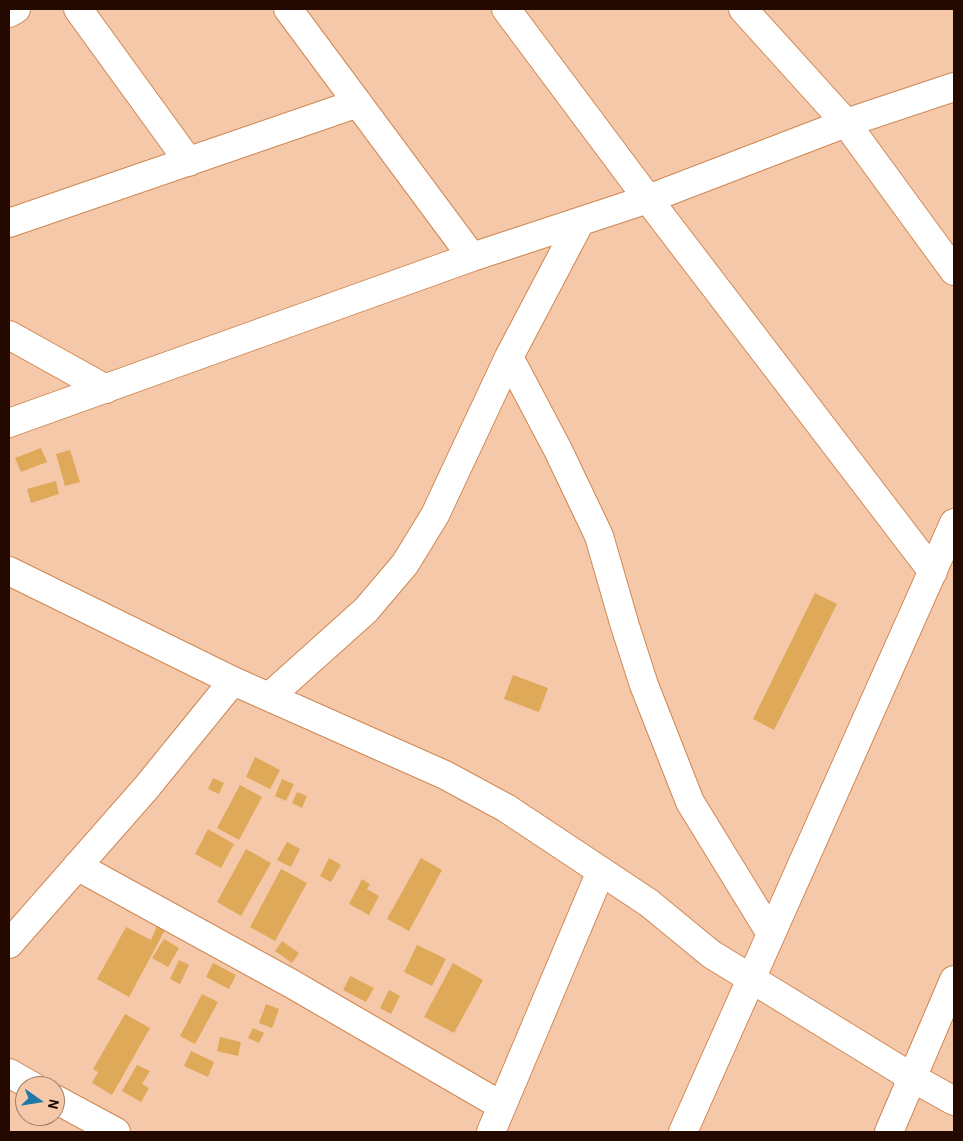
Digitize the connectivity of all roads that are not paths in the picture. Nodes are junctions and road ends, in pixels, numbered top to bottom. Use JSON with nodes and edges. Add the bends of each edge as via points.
{"nodes":[{"id":1,"x":16,"y":9,"type":"edge"},
{"id":2,"x":78,"y":9,"type":"edge"},
{"id":3,"x":288,"y":9,"type":"edge"},
{"id":4,"x":506,"y":9,"type":"edge"},
{"id":5,"x":743,"y":9,"type":"edge"},
{"id":6,"x":9,"y":13,"type":"edge"},
{"id":7,"x":954,"y":87,"type":"edge"},
{"id":8,"x":358,"y":104,"type":"junction"},
{"id":9,"x":846,"y":123,"type":"junction"},
{"id":10,"x":189,"y":162,"type":"junction"},
{"id":11,"x":648,"y":200,"type":"junction"},
{"id":12,"x":580,"y":222,"type":"junction"},
{"id":13,"x":9,"y":223,"type":"edge"},
{"id":14,"x":472,"y":257,"type":"junction"},
{"id":15,"x":954,"y":272,"type":"edge"},
{"id":16,"x":9,"y":335,"type":"edge"},
{"id":17,"x":509,"y":357,"type":"junction"},
{"id":18,"x":106,"y":389,"type":"junction"},
{"id":19,"x":9,"y":423,"type":"edge"},
{"id":20,"x":954,"y":523,"type":"edge"},
{"id":21,"x":9,"y":571,"type":"edge"},
{"id":22,"x":933,"y":572,"type":"junction"},
{"id":23,"x":233,"y":681,"type":"junction"},
{"id":24,"x":269,"y":696,"type":"junction"},
{"id":25,"x":77,"y":866,"type":"junction"},
{"id":26,"x":601,"y":871,"type":"junction"},
{"id":27,"x":771,"y":934,"type":"junction"},
{"id":28,"x":9,"y":944,"type":"edge"},
{"id":29,"x":751,"y":979,"type":"junction"},
{"id":30,"x":954,"y":980,"type":"edge"},
{"id":31,"x":913,"y":1078,"type":"junction"},
{"id":32,"x":954,"y":1101,"type":"edge"},
{"id":33,"x":65,"y":1104,"type":"edge"},
{"id":34,"x":502,"y":1106,"type":"junction"},
{"id":35,"x":116,"y":1132,"type":"edge"},
{"id":36,"x":491,"y":1132,"type":"edge"},
{"id":37,"x":683,"y":1132,"type":"edge"},
{"id":38,"x":888,"y":1132,"type":"edge"}],
"edges":[{"from":1,"to":6,"type":"street"},
{"from":2,"to":10,"type":"street"},
{"from":3,"to":8,"type":"street"},
{"from":4,"to":11,"type":"street"},
{"from":5,"to":9,"type":"street"},
{"from":7,"to":9,"type":"street"},
{"from":8,"to":10,"type":"street"},
{"from":8,"to":14,"type":"street"},
{"from":9,"to":11,"type":"street"},
{"from":9,"to":15,"type":"street"},
{"from":10,"to":13,"type":"street"},
{"from":11,"to":12,"type":"street"},
{"from":11,"to":22,"type":"street"},
{"from":12,"to":14,"type":"street"},
{"from":12,"to":17,"type":"street"},
{"from":14,"to":18,"type":"street"},
{"from":16,"to":18,"type":"street"},
{"from":17,"to":24,"type":"street","via":[[435,515],[405,564],[366,610]]},
{"from":17,"to":27,"type":"street","via":[[600,536],[644,685],[690,802]]},
{"from":18,"to":19,"type":"street"},
{"from":20,"to":22,"type":"street"},
{"from":21,"to":23,"type":"street"},
{"from":22,"to":27,"type":"street"},
{"from":23,"to":24,"type":"street"},
{"from":23,"to":25,"type":"street"},
{"from":24,"to":26,"type":"street","via":[[445,775],[506,808]]},
{"from":25,"to":28,"type":"street"},
{"from":25,"to":34,"type":"street","via":[[292,984]]},
{"from":26,"to":29,"type":"street","via":[[649,904],[711,954]]},
{"from":26,"to":34,"type":"street"},
{"from":27,"to":29,"type":"street"},
{"from":29,"to":31,"type":"street"},
{"from":29,"to":37,"type":"street"},
{"from":30,"to":31,"type":"street"},
{"from":31,"to":32,"type":"street"},
{"from":31,"to":38,"type":"street"},
{"from":33,"to":35,"type":"street"},
{"from":34,"to":36,"type":"street"}]}
